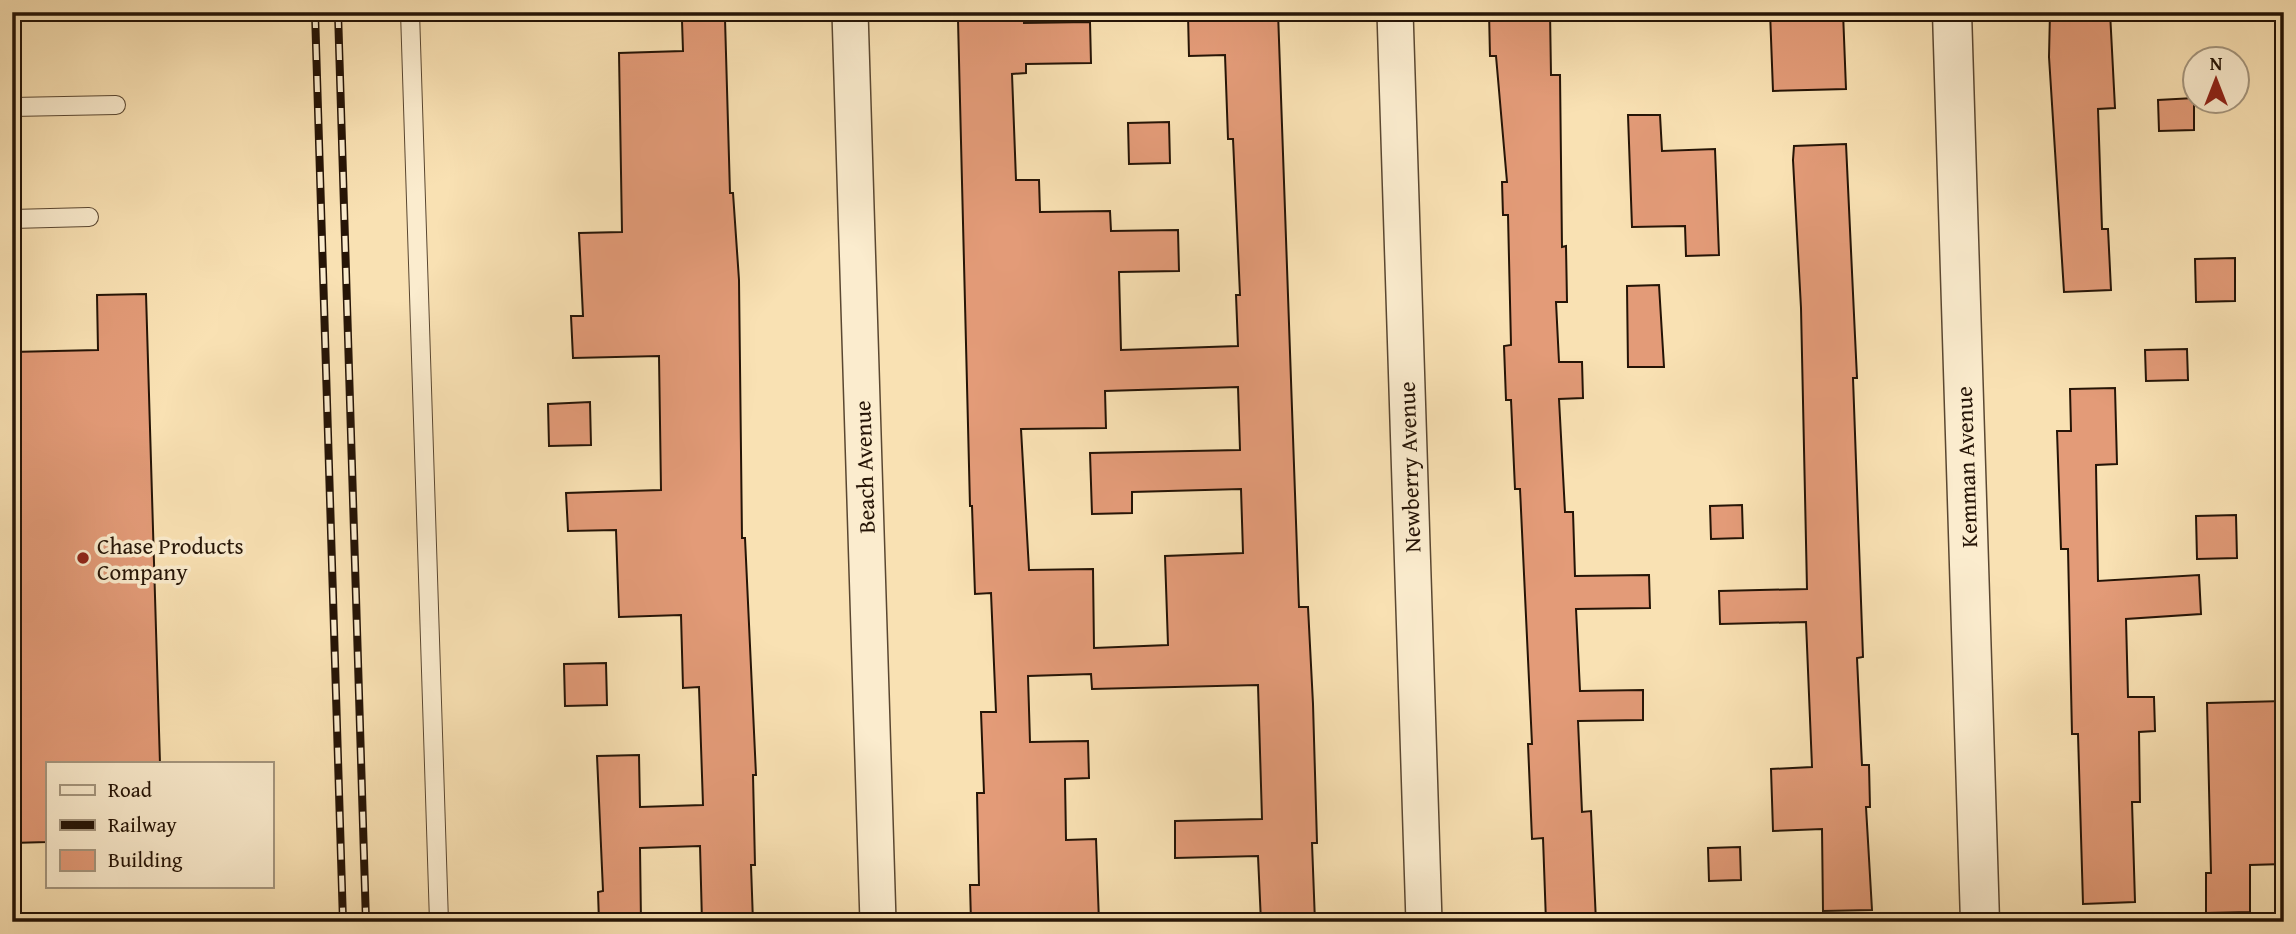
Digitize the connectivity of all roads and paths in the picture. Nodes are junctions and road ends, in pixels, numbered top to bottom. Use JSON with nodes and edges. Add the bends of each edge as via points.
{"nodes":[{"id":1,"x":410,"y":12,"type":"edge"},
{"id":2,"x":850,"y":12,"type":"edge"},
{"id":3,"x":1395,"y":12,"type":"edge"},
{"id":4,"x":1952,"y":12,"type":"edge"},
{"id":5,"x":116,"y":105,"type":"dead end"},
{"id":6,"x":12,"y":107,"type":"edge"},
{"id":7,"x":89,"y":217,"type":"dead end"},
{"id":8,"x":12,"y":219,"type":"edge"},
{"id":9,"x":439,"y":922,"type":"edge"},
{"id":10,"x":878,"y":922,"type":"edge"},
{"id":11,"x":1424,"y":922,"type":"edge"},
{"id":12,"x":1980,"y":922,"type":"edge"}],
"edges":[{"from":1,"to":9,"type":"lane"},
{"from":2,"to":10,"type":"street","name":"Beach Avenue"},
{"from":3,"to":11,"type":"street","name":"Newberry Avenue"},
{"from":4,"to":12,"type":"street","name":"Kemman Avenue"},
{"from":5,"to":6,"type":"lane"},
{"from":7,"to":8,"type":"lane"}]}
